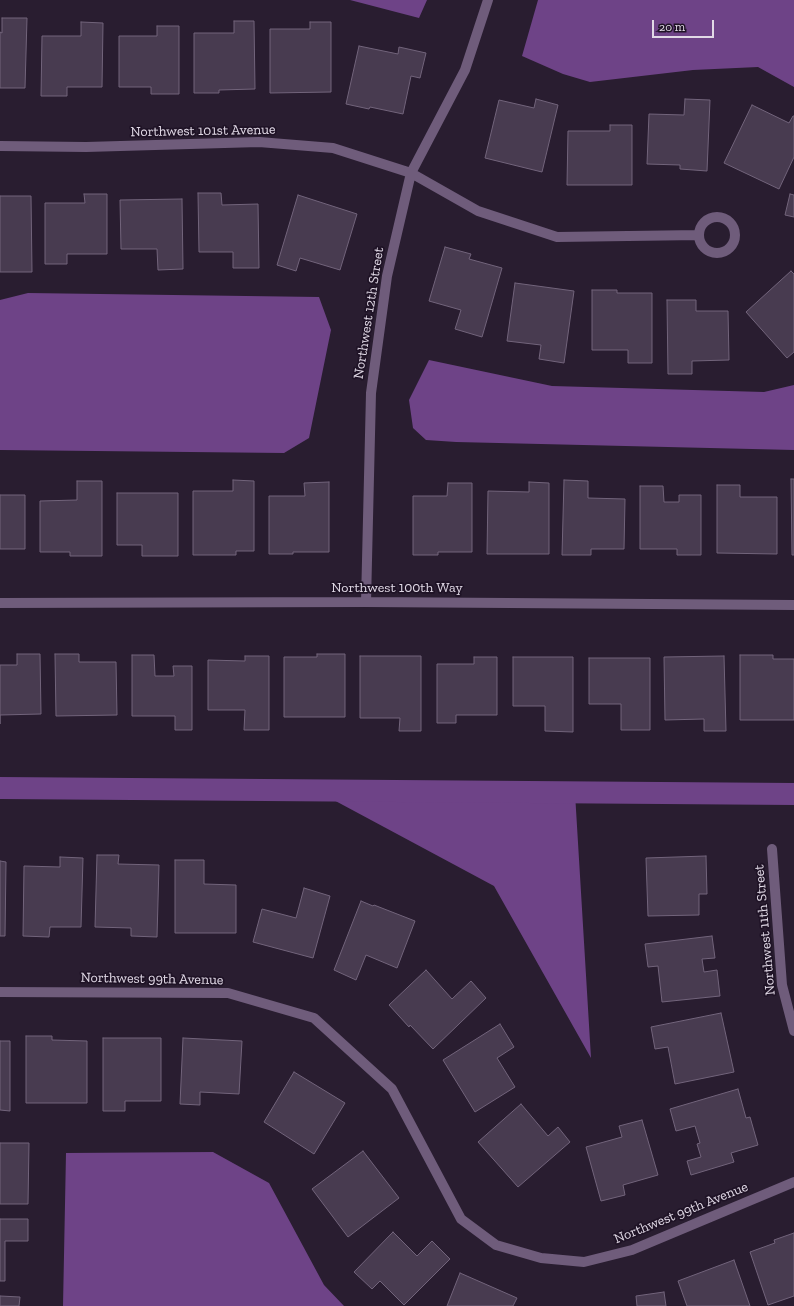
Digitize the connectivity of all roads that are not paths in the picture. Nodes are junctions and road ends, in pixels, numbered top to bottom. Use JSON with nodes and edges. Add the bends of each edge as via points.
{"nodes":[{"id":1,"x":488,"y":0,"type":"edge"},
{"id":2,"x":0,"y":146,"type":"edge"},
{"id":3,"x":412,"y":173,"type":"junction"},
{"id":4,"x":699,"y":235,"type":"dead end"},
{"id":5,"x":366,"y":602,"type":"junction"},
{"id":6,"x":0,"y":603,"type":"edge"},
{"id":7,"x":794,"y":605,"type":"edge"},
{"id":8,"x":772,"y":849,"type":"dead end"},
{"id":9,"x":0,"y":992,"type":"edge"},
{"id":10,"x":794,"y":1031,"type":"edge"},
{"id":11,"x":794,"y":1182,"type":"edge"}],
"edges":[{"from":1,"to":3,"type":"street","name":"Northwest 12th Street","via":[[465,70]]},
{"from":2,"to":3,"type":"street","name":"Northwest 101st Avenue","via":[[86,147],[259,142],[333,148]]},
{"from":3,"to":4,"type":"street","name":"Northwest 101st Avenue","via":[[478,210],[557,237]]},
{"from":3,"to":5,"type":"street","name":"Northwest 12th Street","via":[[386,276],[371,393]]},
{"from":5,"to":6,"type":"street","name":"Northwest 100th Way"},
{"from":5,"to":7,"type":"street","name":"Northwest 100th Way"},
{"from":8,"to":10,"type":"street","name":"Northwest 11th Street","via":[[782,985]]},
{"from":9,"to":11,"type":"street","name":"Northwest 99th Avenue","via":[[228,993],[314,1018],[392,1089],[461,1220],[496,1245],[541,1258],[584,1262],[632,1250]]}]}
